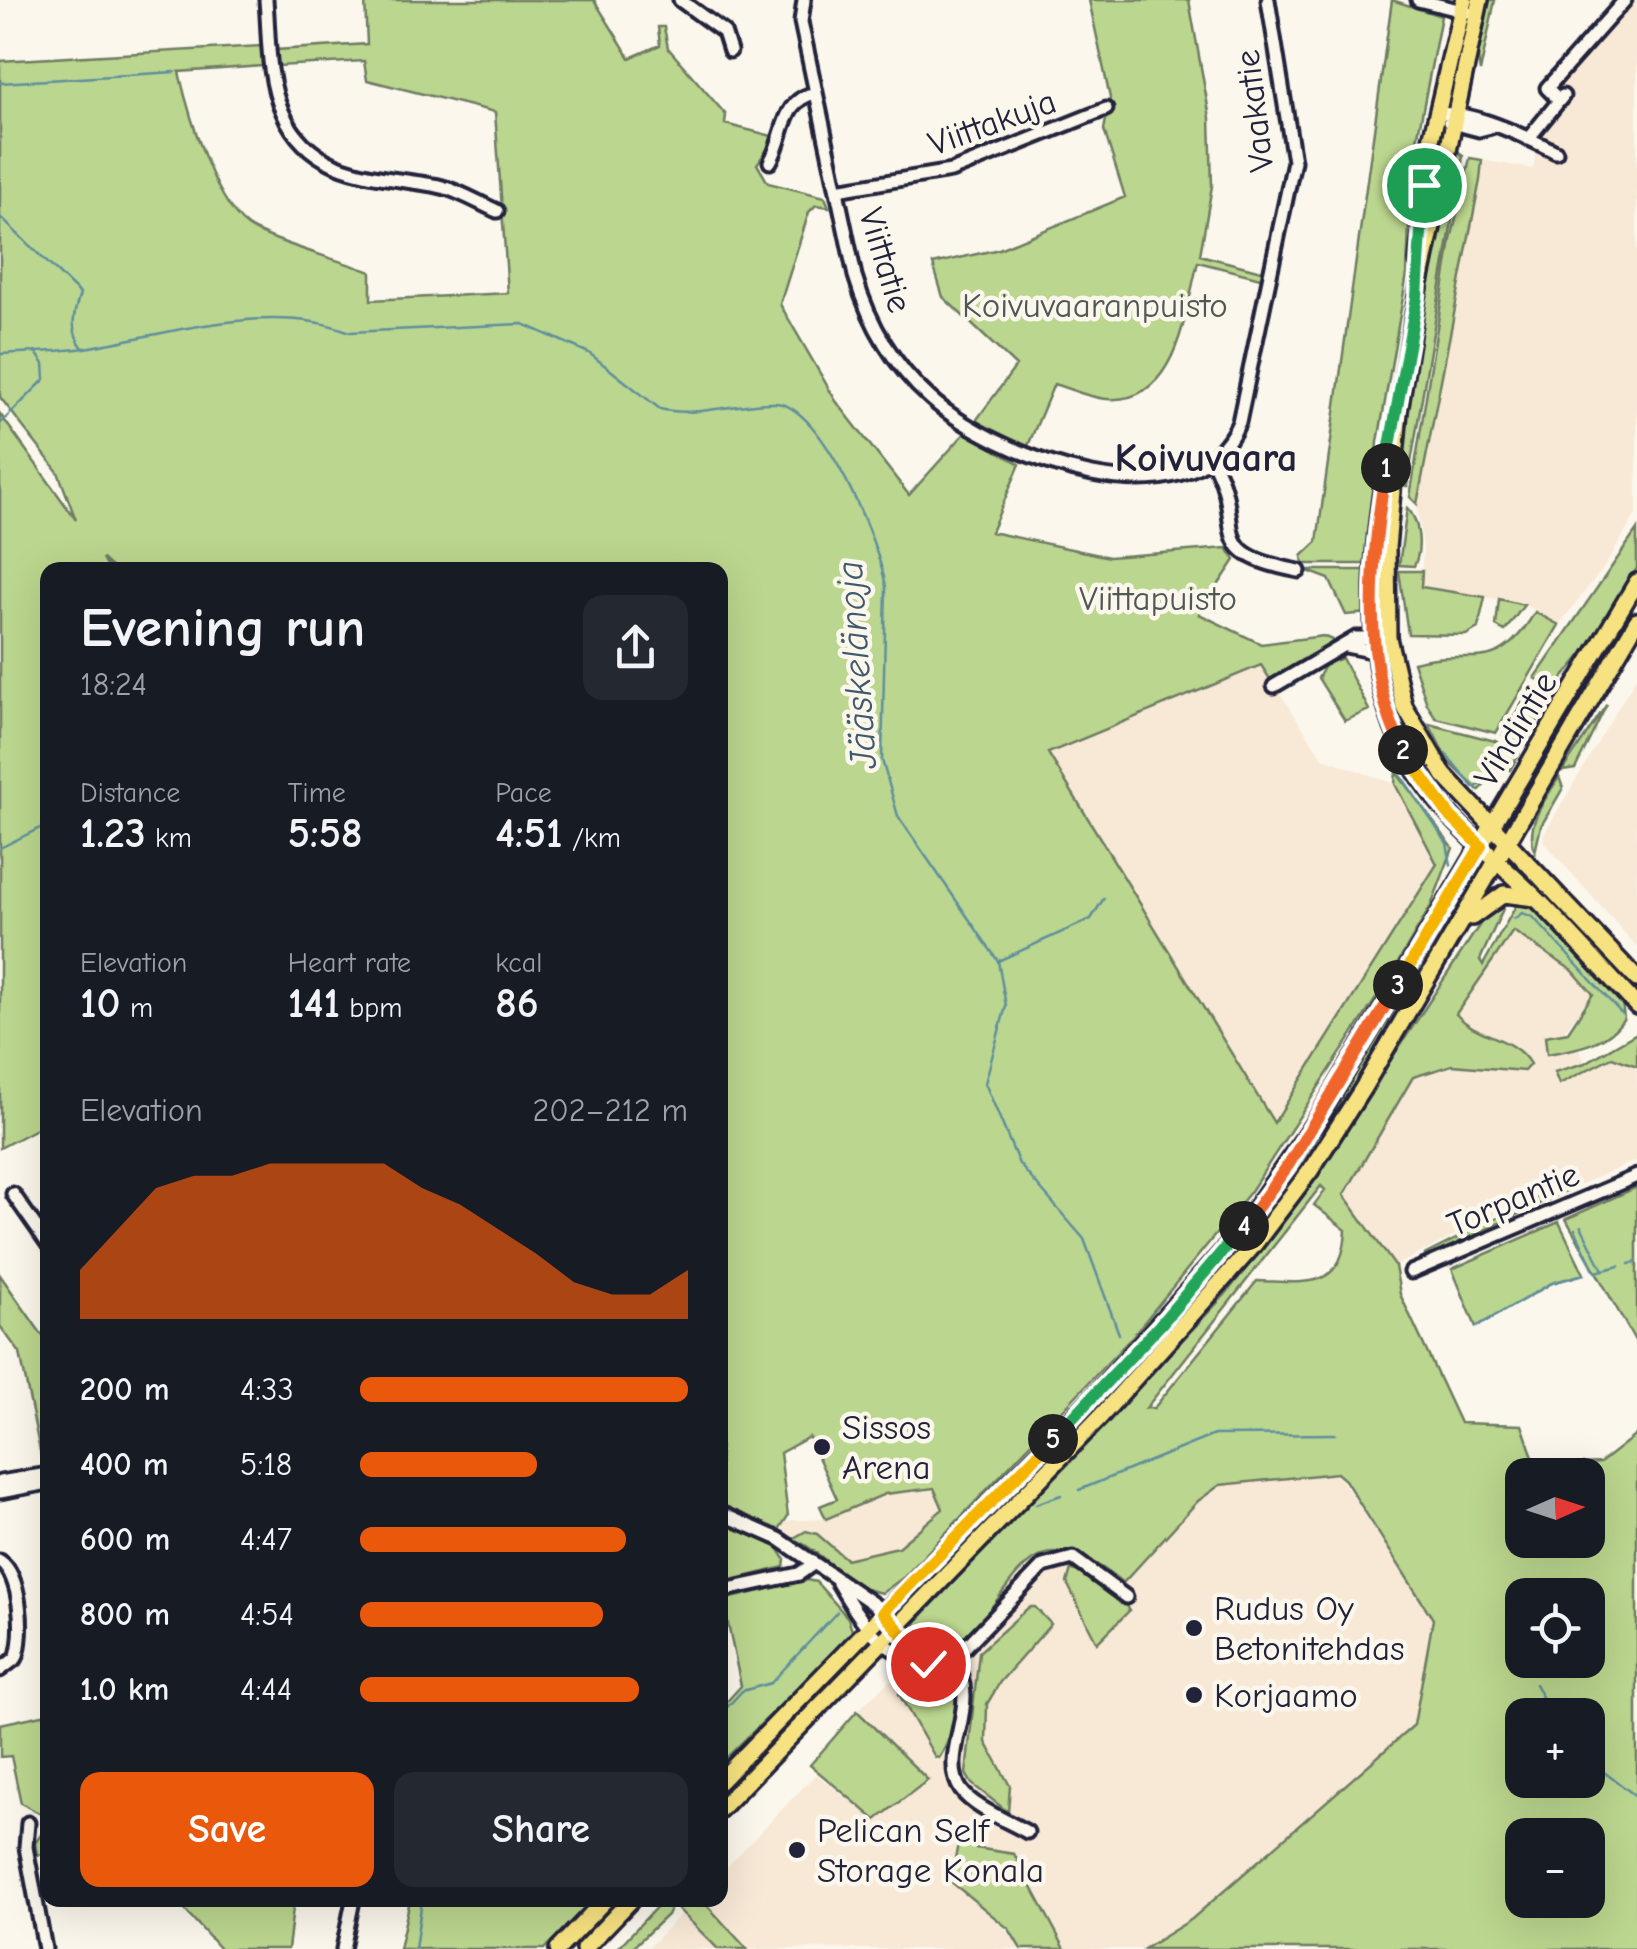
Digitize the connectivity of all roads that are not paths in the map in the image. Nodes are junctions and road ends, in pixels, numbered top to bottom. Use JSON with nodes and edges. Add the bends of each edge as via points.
{"nodes":[{"id":1,"x":266,"y":0,"type":"edge"},
{"id":2,"x":680,"y":0,"type":"edge"},
{"id":3,"x":804,"y":0,"type":"edge"},
{"id":4,"x":1268,"y":0,"type":"edge"},
{"id":5,"x":1418,"y":0,"type":"edge"},
{"id":6,"x":1626,"y":0,"type":"edge"},
{"id":7,"x":1468,"y":4,"type":"edge"},
{"id":8,"x":730,"y":51,"type":"dead end"},
{"id":9,"x":816,"y":93,"type":"junction"},
{"id":10,"x":1106,"y":109,"type":"dead end"},
{"id":11,"x":1437,"y":114,"type":"junction"},
{"id":12,"x":1455,"y":118,"type":"junction"},
{"id":13,"x":1528,"y":140,"type":"junction"},
{"id":14,"x":1556,"y":152,"type":"dead end"},
{"id":15,"x":770,"y":162,"type":"dead end"},
{"id":16,"x":836,"y":190,"type":"junction"},
{"id":17,"x":496,"y":211,"type":"dead end"},
{"id":18,"x":1417,"y":297,"type":"junction"},
{"id":19,"x":1212,"y":460,"type":"junction"},
{"id":20,"x":1298,"y":571,"type":"dead end"},
{"id":21,"x":1637,"y":582,"type":"edge"},
{"id":22,"x":1637,"y":621,"type":"edge"},
{"id":23,"x":1382,"y":646,"type":"junction"},
{"id":24,"x":1274,"y":686,"type":"dead end"},
{"id":25,"x":1493,"y":824,"type":"junction"},
{"id":26,"x":1510,"y":842,"type":"junction"},
{"id":27,"x":1481,"y":846,"type":"junction"},
{"id":28,"x":1498,"y":861,"type":"junction"},
{"id":29,"x":1535,"y":898,"type":"junction"},
{"id":30,"x":1453,"y":938,"type":"junction"},
{"id":31,"x":1637,"y":979,"type":"edge"},
{"id":32,"x":1637,"y":1006,"type":"edge"},
{"id":33,"x":1637,"y":1176,"type":"edge"},
{"id":34,"x":13,"y":1194,"type":"dead end"},
{"id":35,"x":40,"y":1233,"type":"edge"},
{"id":36,"x":1411,"y":1272,"type":"dead end"},
{"id":37,"x":40,"y":1475,"type":"edge"},
{"id":38,"x":0,"y":1482,"type":"edge"},
{"id":39,"x":40,"y":1484,"type":"edge"},
{"id":40,"x":0,"y":1492,"type":"edge"},
{"id":41,"x":728,"y":1516,"type":"edge"},
{"id":42,"x":0,"y":1560,"type":"edge"},
{"id":43,"x":813,"y":1564,"type":"junction"},
{"id":44,"x":838,"y":1583,"type":"junction"},
{"id":45,"x":728,"y":1589,"type":"edge"},
{"id":46,"x":1126,"y":1597,"type":"dead end"},
{"id":47,"x":883,"y":1612,"type":"junction"},
{"id":48,"x":869,"y":1626,"type":"junction"},
{"id":49,"x":896,"y":1626,"type":"junction"},
{"id":50,"x":882,"y":1641,"type":"junction"},
{"id":51,"x":953,"y":1660,"type":"junction"},
{"id":52,"x":938,"y":1662,"type":"junction"},
{"id":53,"x":0,"y":1670,"type":"edge"},
{"id":54,"x":728,"y":1773,"type":"edge"},
{"id":55,"x":728,"y":1800,"type":"edge"},
{"id":56,"x":28,"y":1823,"type":"dead end"},
{"id":57,"x":1027,"y":1832,"type":"dead end"},
{"id":58,"x":351,"y":1907,"type":"edge"},
{"id":59,"x":598,"y":1907,"type":"edge"},
{"id":60,"x":625,"y":1907,"type":"edge"},
{"id":61,"x":46,"y":1949,"type":"edge"},
{"id":62,"x":343,"y":1949,"type":"edge"},
{"id":63,"x":558,"y":1949,"type":"edge"},
{"id":64,"x":584,"y":1949,"type":"edge"}],
"edges":[{"from":1,"to":17,"type":"street","via":[[272,74],[283,114],[306,146],[338,168],[437,185]]},
{"from":2,"to":8,"type":"street","via":[[724,32]]},
{"from":3,"to":9,"type":"street","name":"Viittatie","via":[[801,22]]},
{"from":4,"to":19,"type":"street","name":"Vaakatie","via":[[1293,173],[1239,422]]},
{"from":5,"to":7,"type":"street"},
{"from":6,"to":13,"type":"street","via":[[1546,88],[1561,98]]},
{"from":7,"to":11,"type":"main road"},
{"from":7,"to":12,"type":"main road"},
{"from":9,"to":15,"type":"street","via":[[789,108]]},
{"from":9,"to":16,"type":"street","name":"Viittatie"},
{"from":10,"to":16,"type":"street","name":"Viittakuja","via":[[951,170]]},
{"from":11,"to":12,"type":"street"},
{"from":11,"to":18,"type":"main road","via":[[1420,221]]},
{"from":12,"to":13,"type":"street"},
{"from":12,"to":18,"type":"main road"},
{"from":13,"to":14,"type":"street"},
{"from":16,"to":19,"type":"street","name":"Viittatie","via":[[855,276],[881,338],[899,367],[962,424],[1024,456],[1111,477],[1186,471]]},
{"from":18,"to":23,"type":"main road","via":[[1378,514]]},
{"from":19,"to":20,"type":"street","via":[[1238,549],[1251,561]]},
{"from":21,"to":25,"type":"main road","name":"Vihdintie"},
{"from":22,"to":26,"type":"main road","name":"Vihdintie"},
{"from":23,"to":24,"type":"street","via":[[1356,638]]},
{"from":23,"to":25,"type":"main road","via":[[1424,745],[1444,776]]},
{"from":23,"to":27,"type":"main road","via":[[1392,724],[1409,761]]},
{"from":25,"to":26,"type":"main road"},
{"from":25,"to":27,"type":"main road","name":"Vihdintie"},
{"from":26,"to":28,"type":"main road","name":"Vihdintie"},
{"from":26,"to":31,"type":"main road"},
{"from":27,"to":28,"type":"main road"},
{"from":27,"to":47,"type":"main road","name":"Vihdintie","via":[[1300,1148],[1236,1237],[1089,1402]]},
{"from":28,"to":29,"type":"main road"},
{"from":28,"to":30,"type":"main road","name":"Vihdintie"},
{"from":29,"to":30,"type":"main road","via":[[1497,897]]},
{"from":29,"to":32,"type":"main road"},
{"from":30,"to":49,"type":"main road","name":"Vihdintie","via":[[1338,1128],[1253,1246],[1112,1404]]},
{"from":33,"to":36,"type":"street","name":"Torpantie"},
{"from":34,"to":35,"type":"street"},
{"from":37,"to":38,"type":"street"},
{"from":39,"to":40,"type":"street"},
{"from":41,"to":43,"type":"street","via":[[770,1533]]},
{"from":42,"to":53,"type":"street","via":[[13,1575],[20,1636],[16,1658]]},
{"from":43,"to":44,"type":"street"},
{"from":43,"to":45,"type":"street","via":[[798,1574]]},
{"from":44,"to":47,"type":"street"},
{"from":44,"to":48,"type":"street"},
{"from":46,"to":51,"type":"street","via":[[1073,1558],[1048,1562]]},
{"from":47,"to":48,"type":"main road","name":"Vihdintie"},
{"from":47,"to":49,"type":"street"},
{"from":48,"to":50,"type":"street"},
{"from":48,"to":54,"type":"main road","name":"Vihdintie"},
{"from":49,"to":50,"type":"main road","name":"Vihdintie"},
{"from":49,"to":52,"type":"street"},
{"from":50,"to":52,"type":"street","via":[[919,1664]]},
{"from":50,"to":55,"type":"main road","name":"Vihdintie"},
{"from":51,"to":52,"type":"street"},
{"from":51,"to":57,"type":"street","via":[[966,1692],[958,1782],[966,1795]]},
{"from":56,"to":61,"type":"street","via":[[26,1847]]},
{"from":58,"to":62,"type":"street"},
{"from":59,"to":63,"type":"main road"},
{"from":60,"to":64,"type":"main road"}]}
